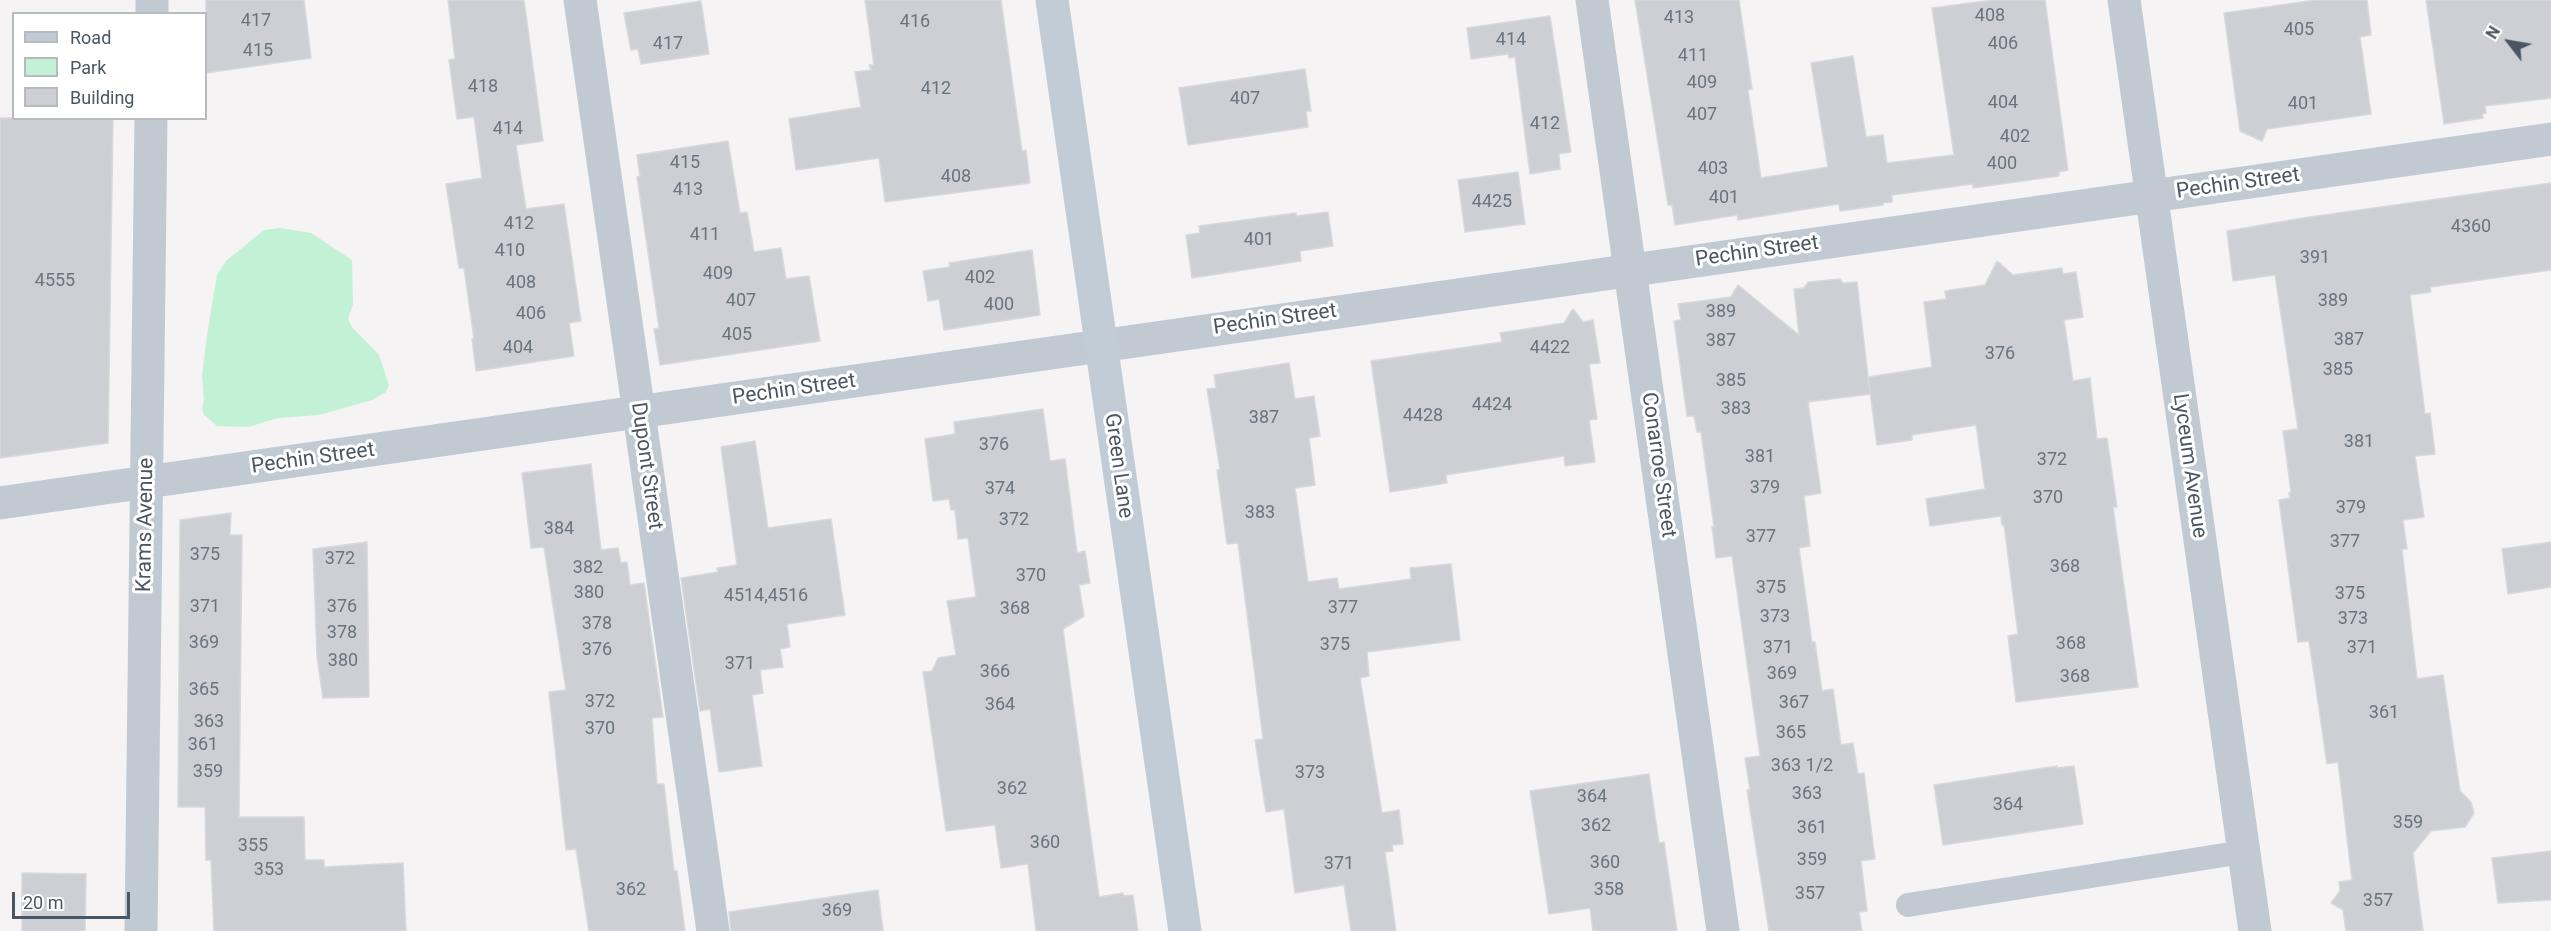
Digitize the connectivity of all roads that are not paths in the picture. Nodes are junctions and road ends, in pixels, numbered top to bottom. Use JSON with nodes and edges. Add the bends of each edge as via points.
{"nodes":[{"id":1,"x":580,"y":0,"type":"edge"},
{"id":2,"x":1052,"y":0,"type":"edge"},
{"id":3,"x":1592,"y":0,"type":"edge"},
{"id":4,"x":2124,"y":0,"type":"edge"},
{"id":5,"x":151,"y":120,"type":"edge"},
{"id":6,"x":2551,"y":139,"type":"edge"},
{"id":7,"x":2152,"y":197,"type":"junction"},
{"id":8,"x":1630,"y":270,"type":"junction"},
{"id":9,"x":1101,"y":345,"type":"junction"},
{"id":10,"x":638,"y":412,"type":"junction"},
{"id":11,"x":147,"y":483,"type":"junction"},
{"id":12,"x":0,"y":503,"type":"edge"},
{"id":13,"x":2243,"y":852,"type":"junction"},
{"id":14,"x":1908,"y":905,"type":"dead end"},
{"id":15,"x":141,"y":931,"type":"edge"},
{"id":16,"x":713,"y":931,"type":"edge"},
{"id":17,"x":1185,"y":931,"type":"edge"},
{"id":18,"x":1723,"y":931,"type":"edge"},
{"id":19,"x":2255,"y":931,"type":"edge"}],
"edges":[{"from":1,"to":10,"type":"street","name":"Dupont Street"},
{"from":2,"to":9,"type":"main road","name":"Green Lane"},
{"from":3,"to":8,"type":"street","name":"Conarroe Street"},
{"from":4,"to":7,"type":"street","name":"Lyceum Avenue"},
{"from":5,"to":11,"type":"street","name":"Krams Avenue"},
{"from":6,"to":7,"type":"street","name":"Pechin Street"},
{"from":7,"to":8,"type":"street","name":"Pechin Street"},
{"from":7,"to":13,"type":"street","name":"Lyceum Avenue"},
{"from":8,"to":9,"type":"street","name":"Pechin Street"},
{"from":8,"to":18,"type":"street","name":"Conarroe Street"},
{"from":9,"to":10,"type":"street","name":"Pechin Street"},
{"from":9,"to":17,"type":"main road","name":"Green Lane"},
{"from":10,"to":11,"type":"street","name":"Pechin Street"},
{"from":10,"to":16,"type":"street","name":"Dupont Street"},
{"from":11,"to":12,"type":"street","name":"Pechin Street"},
{"from":11,"to":15,"type":"street","name":"Krams Avenue"},
{"from":13,"to":14,"type":"lane"},
{"from":13,"to":19,"type":"street","name":"Lyceum Avenue"}]}
